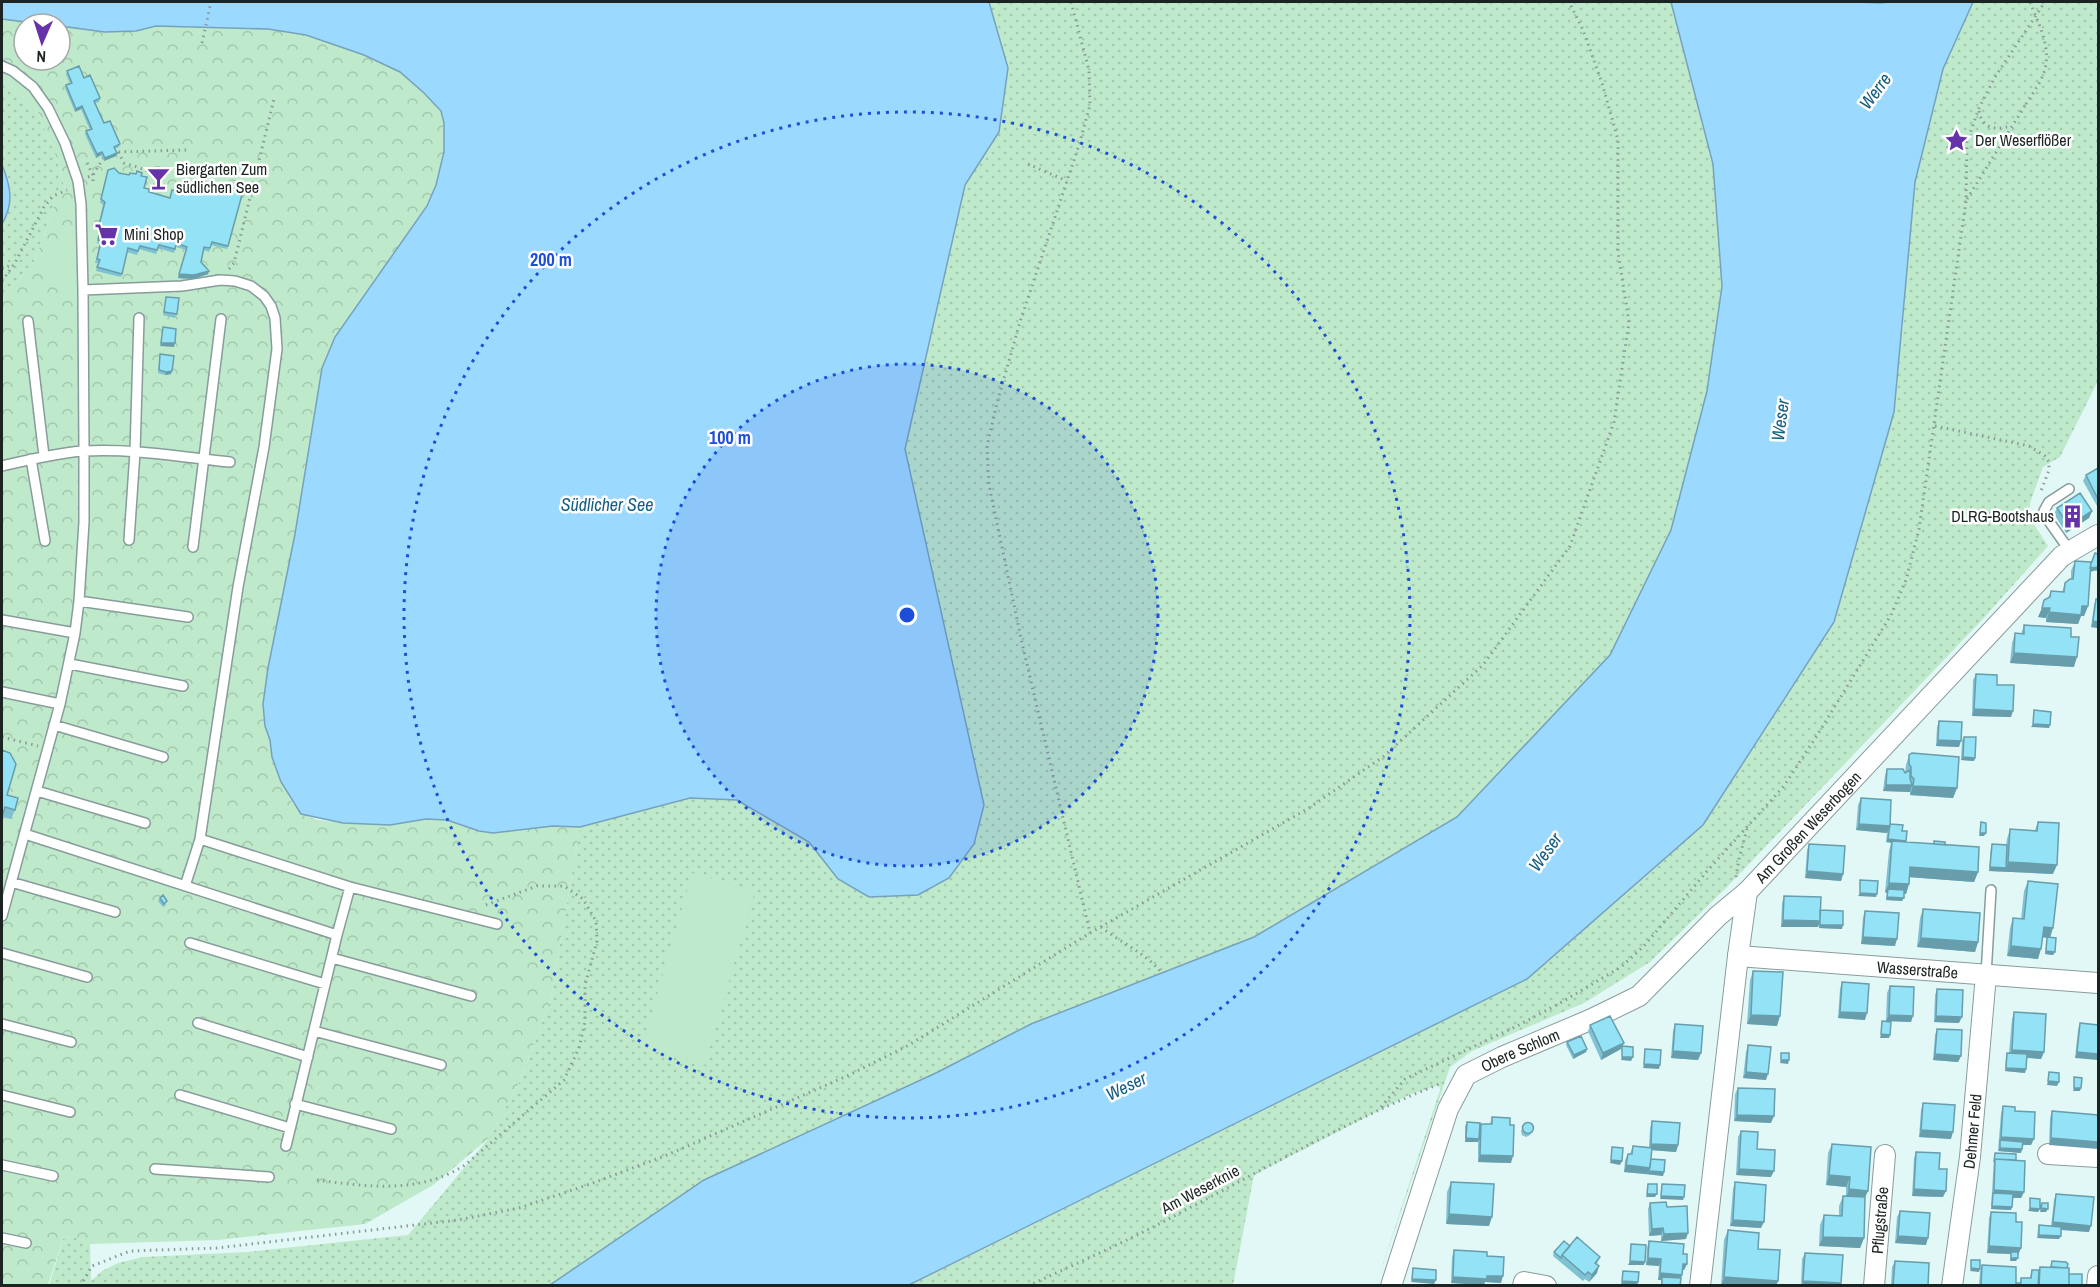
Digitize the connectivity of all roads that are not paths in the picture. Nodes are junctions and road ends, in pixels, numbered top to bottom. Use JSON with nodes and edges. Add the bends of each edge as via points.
{"nodes":[{"id":1,"x":2,"y":66,"type":"edge"},
{"id":2,"x":83,"y":290,"type":"junction"},
{"id":3,"x":139,"y":318,"type":"dead end"},
{"id":4,"x":221,"y":319,"type":"dead end"},
{"id":5,"x":28,"y":321,"type":"dead end"},
{"id":6,"x":84,"y":451,"type":"junction"},
{"id":7,"x":135,"y":452,"type":"junction"},
{"id":8,"x":44,"y":456,"type":"junction"},
{"id":9,"x":31,"y":459,"type":"junction"},
{"id":10,"x":203,"y":459,"type":"junction"},
{"id":11,"x":230,"y":462,"type":"dead end"},
{"id":12,"x":2,"y":466,"type":"edge"},
{"id":13,"x":2069,"y":489,"type":"dead end"},
{"id":14,"x":2098,"y":535,"type":"edge"},
{"id":15,"x":129,"y":540,"type":"dead end"},
{"id":16,"x":45,"y":541,"type":"dead end"},
{"id":17,"x":193,"y":547,"type":"dead end"},
{"id":18,"x":2070,"y":551,"type":"junction"},
{"id":19,"x":79,"y":601,"type":"junction"},
{"id":20,"x":188,"y":617,"type":"dead end"},
{"id":21,"x":2,"y":620,"type":"edge"},
{"id":22,"x":75,"y":633,"type":"junction"},
{"id":23,"x":70,"y":664,"type":"junction"},
{"id":24,"x":183,"y":686,"type":"dead end"},
{"id":25,"x":2,"y":692,"type":"edge"},
{"id":26,"x":60,"y":704,"type":"junction"},
{"id":27,"x":54,"y":725,"type":"junction"},
{"id":28,"x":164,"y":757,"type":"dead end"},
{"id":29,"x":37,"y":791,"type":"junction"},
{"id":30,"x":145,"y":823,"type":"dead end"},
{"id":31,"x":26,"y":834,"type":"junction"},
{"id":32,"x":200,"y":839,"type":"junction"},
{"id":33,"x":11,"y":882,"type":"junction"},
{"id":34,"x":185,"y":886,"type":"junction"},
{"id":35,"x":350,"y":887,"type":"junction"},
{"id":36,"x":1750,"y":889,"type":"junction"},
{"id":37,"x":1991,"y":890,"type":"dead end"},
{"id":38,"x":115,"y":912,"type":"dead end"},
{"id":39,"x":2,"y":916,"type":"edge"},
{"id":40,"x":497,"y":924,"type":"dead end"},
{"id":41,"x":337,"y":935,"type":"junction"},
{"id":42,"x":190,"y":943,"type":"dead end"},
{"id":43,"x":2,"y":953,"type":"edge"},
{"id":44,"x":1738,"y":956,"type":"junction"},
{"id":45,"x":332,"y":958,"type":"junction"},
{"id":46,"x":1986,"y":975,"type":"junction"},
{"id":47,"x":87,"y":977,"type":"dead end"},
{"id":48,"x":2098,"y":983,"type":"edge"},
{"id":49,"x":325,"y":984,"type":"junction"},
{"id":50,"x":471,"y":996,"type":"dead end"},
{"id":51,"x":198,"y":1023,"type":"dead end"},
{"id":52,"x":2,"y":1024,"type":"edge"},
{"id":53,"x":314,"y":1031,"type":"junction"},
{"id":54,"x":71,"y":1042,"type":"dead end"},
{"id":55,"x":308,"y":1057,"type":"junction"},
{"id":56,"x":441,"y":1065,"type":"dead end"},
{"id":57,"x":2,"y":1095,"type":"edge"},
{"id":58,"x":180,"y":1095,"type":"dead end"},
{"id":59,"x":295,"y":1104,"type":"junction"},
{"id":60,"x":70,"y":1112,"type":"dead end"},
{"id":61,"x":290,"y":1128,"type":"junction"},
{"id":62,"x":391,"y":1130,"type":"dead end"},
{"id":63,"x":285,"y":1146,"type":"dead end"},
{"id":64,"x":2048,"y":1154,"type":"dead end"},
{"id":65,"x":1885,"y":1155,"type":"dead end"},
{"id":66,"x":2098,"y":1157,"type":"edge"},
{"id":67,"x":2,"y":1165,"type":"edge"},
{"id":68,"x":155,"y":1169,"type":"dead end"},
{"id":69,"x":54,"y":1176,"type":"dead end"},
{"id":70,"x":269,"y":1178,"type":"dead end"},
{"id":71,"x":2,"y":1238,"type":"edge"},
{"id":72,"x":26,"y":1243,"type":"dead end"},
{"id":73,"x":2098,"y":1276,"type":"edge"},
{"id":74,"x":1391,"y":1286,"type":"edge"},
{"id":75,"x":1523,"y":1286,"type":"edge"},
{"id":76,"x":1546,"y":1286,"type":"edge"},
{"id":77,"x":1700,"y":1286,"type":"edge"},
{"id":78,"x":1874,"y":1286,"type":"edge"},
{"id":79,"x":1952,"y":1286,"type":"edge"},
{"id":80,"x":2097,"y":1286,"type":"edge"}],
"edges":[{"from":1,"to":2,"type":"lane","via":[[33,87],[65,143],[81,204]]},
{"from":2,"to":6,"type":"lane"},
{"from":2,"to":32,"type":"lane","via":[[235,281],[264,296],[274,318],[277,349],[266,436],[238,587]]},
{"from":3,"to":7,"type":"lane"},
{"from":4,"to":10,"type":"lane"},
{"from":5,"to":8,"type":"lane"},
{"from":6,"to":7,"type":"lane"},
{"from":6,"to":8,"type":"lane"},
{"from":6,"to":19,"type":"lane"},
{"from":7,"to":10,"type":"lane"},
{"from":7,"to":15,"type":"lane"},
{"from":8,"to":9,"type":"lane"},
{"from":9,"to":12,"type":"lane"},
{"from":9,"to":16,"type":"lane"},
{"from":10,"to":11,"type":"lane"},
{"from":10,"to":17,"type":"lane"},
{"from":13,"to":18,"type":"lane","via":[[2049,502],[2044,511]]},
{"from":14,"to":18,"type":"street","name":"Am Großen Weserbogen"},
{"from":18,"to":36,"type":"street","name":"Am Großen Weserbogen"},
{"from":19,"to":20,"type":"lane"},
{"from":19,"to":22,"type":"lane"},
{"from":21,"to":22,"type":"lane"},
{"from":22,"to":23,"type":"lane"},
{"from":23,"to":24,"type":"lane"},
{"from":23,"to":26,"type":"lane"},
{"from":25,"to":26,"type":"lane"},
{"from":26,"to":27,"type":"lane"},
{"from":27,"to":28,"type":"lane"},
{"from":27,"to":29,"type":"lane"},
{"from":29,"to":30,"type":"lane"},
{"from":29,"to":31,"type":"lane"},
{"from":31,"to":33,"type":"lane"},
{"from":31,"to":34,"type":"lane"},
{"from":32,"to":34,"type":"lane"},
{"from":32,"to":35,"type":"lane"},
{"from":33,"to":38,"type":"lane"},
{"from":33,"to":39,"type":"lane"},
{"from":34,"to":41,"type":"lane"},
{"from":35,"to":40,"type":"lane"},
{"from":35,"to":41,"type":"lane"},
{"from":36,"to":44,"type":"street","name":"Am Großen Weserbogen"},
{"from":36,"to":74,"type":"street","name":"Obere Schlom","via":[[1640,996],[1466,1075],[1448,1109]]},
{"from":37,"to":46,"type":"lane"},
{"from":41,"to":45,"type":"lane"},
{"from":42,"to":49,"type":"lane"},
{"from":43,"to":47,"type":"lane"},
{"from":44,"to":46,"type":"street","name":"Wasserstraße"},
{"from":44,"to":77,"type":"street","name":"Am Großen Weserbogen"},
{"from":45,"to":49,"type":"lane"},
{"from":45,"to":50,"type":"lane"},
{"from":46,"to":48,"type":"street","name":"Wasserstraße"},
{"from":46,"to":79,"type":"street","name":"Dehmer Feld","via":[[1970,1156]]},
{"from":49,"to":53,"type":"lane"},
{"from":51,"to":55,"type":"lane"},
{"from":52,"to":54,"type":"lane"},
{"from":53,"to":55,"type":"lane"},
{"from":53,"to":56,"type":"lane"},
{"from":55,"to":59,"type":"lane"},
{"from":57,"to":60,"type":"lane"},
{"from":58,"to":61,"type":"lane"},
{"from":59,"to":61,"type":"lane"},
{"from":59,"to":62,"type":"lane"},
{"from":61,"to":63,"type":"lane"},
{"from":64,"to":66,"type":"street"},
{"from":65,"to":78,"type":"street","name":"Pflugstraße"},
{"from":67,"to":69,"type":"lane"},
{"from":68,"to":70,"type":"lane"},
{"from":71,"to":72,"type":"lane"},
{"from":73,"to":80,"type":"street"},
{"from":75,"to":76,"type":"street","via":[[1524,1282]]}]}
